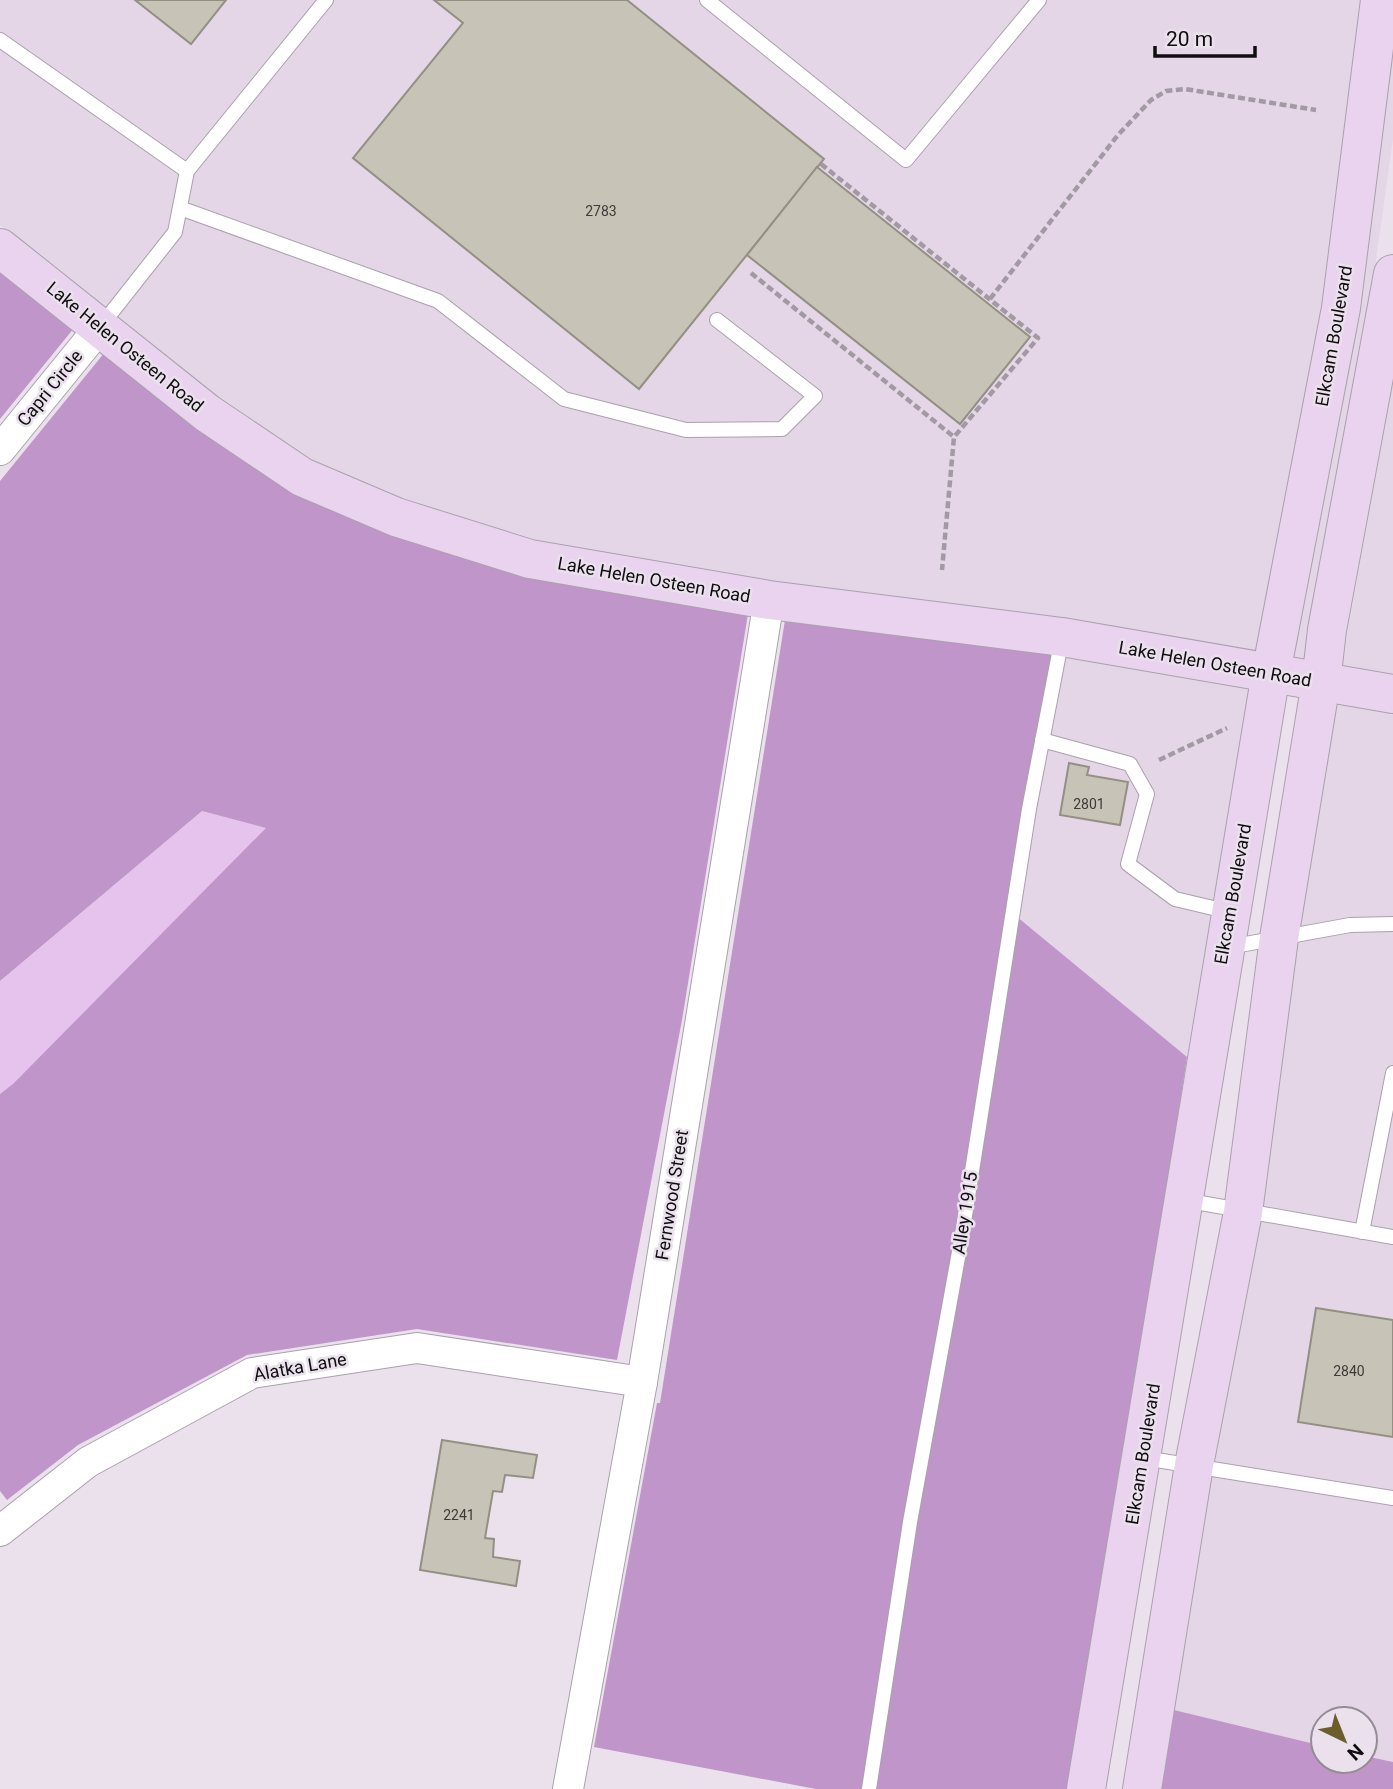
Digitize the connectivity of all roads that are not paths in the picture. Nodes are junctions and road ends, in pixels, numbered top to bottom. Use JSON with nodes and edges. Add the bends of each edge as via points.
{"nodes":[{"id":1,"x":326,"y":0,"type":"edge"},
{"id":2,"x":707,"y":0,"type":"edge"},
{"id":3,"x":1039,"y":0,"type":"edge"},
{"id":4,"x":1380,"y":0,"type":"edge"},
{"id":5,"x":0,"y":40,"type":"edge"},
{"id":6,"x":187,"y":171,"type":"junction"},
{"id":7,"x":180,"y":208,"type":"junction"},
{"id":8,"x":0,"y":247,"type":"edge"},
{"id":9,"x":1393,"y":274,"type":"edge"},
{"id":10,"x":1370,"y":312,"type":"edge"},
{"id":11,"x":717,"y":320,"type":"dead end"},
{"id":12,"x":100,"y":327,"type":"junction"},
{"id":13,"x":0,"y":450,"type":"edge"},
{"id":14,"x":769,"y":600,"type":"junction"},
{"id":15,"x":1062,"y":637,"type":"junction"},
{"id":16,"x":1270,"y":673,"type":"junction"},
{"id":17,"x":1321,"y":682,"type":"junction"},
{"id":18,"x":1393,"y":694,"type":"edge"},
{"id":19,"x":1042,"y":740,"type":"junction"},
{"id":20,"x":1393,"y":924,"type":"edge"},
{"id":21,"x":1227,"y":930,"type":"junction"},
{"id":22,"x":1279,"y":938,"type":"junction"},
{"id":23,"x":1393,"y":1073,"type":"edge"},
{"id":24,"x":1181,"y":1200,"type":"junction"},
{"id":25,"x":1243,"y":1212,"type":"junction"},
{"id":26,"x":1362,"y":1232,"type":"junction"},
{"id":27,"x":1393,"y":1237,"type":"edge"},
{"id":28,"x":642,"y":1382,"type":"junction"},
{"id":29,"x":1144,"y":1458,"type":"junction"},
{"id":30,"x":1194,"y":1465,"type":"junction"},
{"id":31,"x":1393,"y":1497,"type":"edge"},
{"id":32,"x":0,"y":1531,"type":"edge"},
{"id":33,"x":568,"y":1789,"type":"edge"},
{"id":34,"x":869,"y":1789,"type":"edge"},
{"id":35,"x":1086,"y":1789,"type":"edge"},
{"id":36,"x":1142,"y":1789,"type":"edge"}],
"edges":[{"from":1,"to":6,"type":"lane"},
{"from":2,"to":3,"type":"lane","via":[[906,160]]},
{"from":4,"to":10,"type":"street","name":"Elkcam Boulevard"},
{"from":5,"to":6,"type":"lane"},
{"from":6,"to":7,"type":"lane"},
{"from":7,"to":11,"type":"lane","via":[[438,301],[564,399],[686,430],[782,429],[815,396]]},
{"from":7,"to":12,"type":"lane","via":[[175,232]]},
{"from":8,"to":12,"type":"street","name":"Lake Helen Osteen Road"},
{"from":9,"to":10,"type":"street","name":"Elkcam Boulevard"},
{"from":10,"to":16,"type":"street","name":"Elkcam Boulevard"},
{"from":10,"to":17,"type":"street","name":"Elkcam Boulevard"},
{"from":12,"to":13,"type":"street","name":"Capri Circle"},
{"from":12,"to":14,"type":"street","name":"Lake Helen Osteen Road","via":[[207,413],[302,477],[396,517],[530,559]]},
{"from":14,"to":15,"type":"street","name":"Lake Helen Osteen Road"},
{"from":14,"to":28,"type":"street","name":"Fernwood Street"},
{"from":15,"to":16,"type":"street","name":"Lake Helen Osteen Road"},
{"from":15,"to":19,"type":"lane","name":"Alley 1915"},
{"from":16,"to":17,"type":"street","name":"Lake Helen Osteen Road"},
{"from":16,"to":21,"type":"street","name":"Elkcam Boulevard"},
{"from":17,"to":18,"type":"street","name":"Lake Helen Osteen Road"},
{"from":17,"to":22,"type":"street","name":"Elkcam Boulevard"},
{"from":19,"to":21,"type":"lane","via":[[1130,764],[1147,794],[1128,864]]},
{"from":19,"to":34,"type":"lane","name":"Alley 1915"},
{"from":20,"to":22,"type":"lane","via":[[1350,925]]},
{"from":21,"to":22,"type":"lane"},
{"from":21,"to":24,"type":"street","name":"Elkcam Boulevard"},
{"from":22,"to":25,"type":"street","name":"Elkcam Boulevard"},
{"from":23,"to":26,"type":"lane"},
{"from":24,"to":25,"type":"lane"},
{"from":24,"to":29,"type":"street","name":"Elkcam Boulevard"},
{"from":25,"to":26,"type":"lane"},
{"from":25,"to":30,"type":"street","name":"Elkcam Boulevard"},
{"from":26,"to":27,"type":"lane"},
{"from":28,"to":32,"type":"street","name":"Alatka Lane","via":[[417,1348],[252,1373],[88,1462]]},
{"from":28,"to":33,"type":"street","name":"Fernwood Street"},
{"from":29,"to":30,"type":"lane"},
{"from":29,"to":35,"type":"street","name":"Elkcam Boulevard"},
{"from":30,"to":31,"type":"lane"},
{"from":30,"to":36,"type":"street","name":"Elkcam Boulevard"}]}
